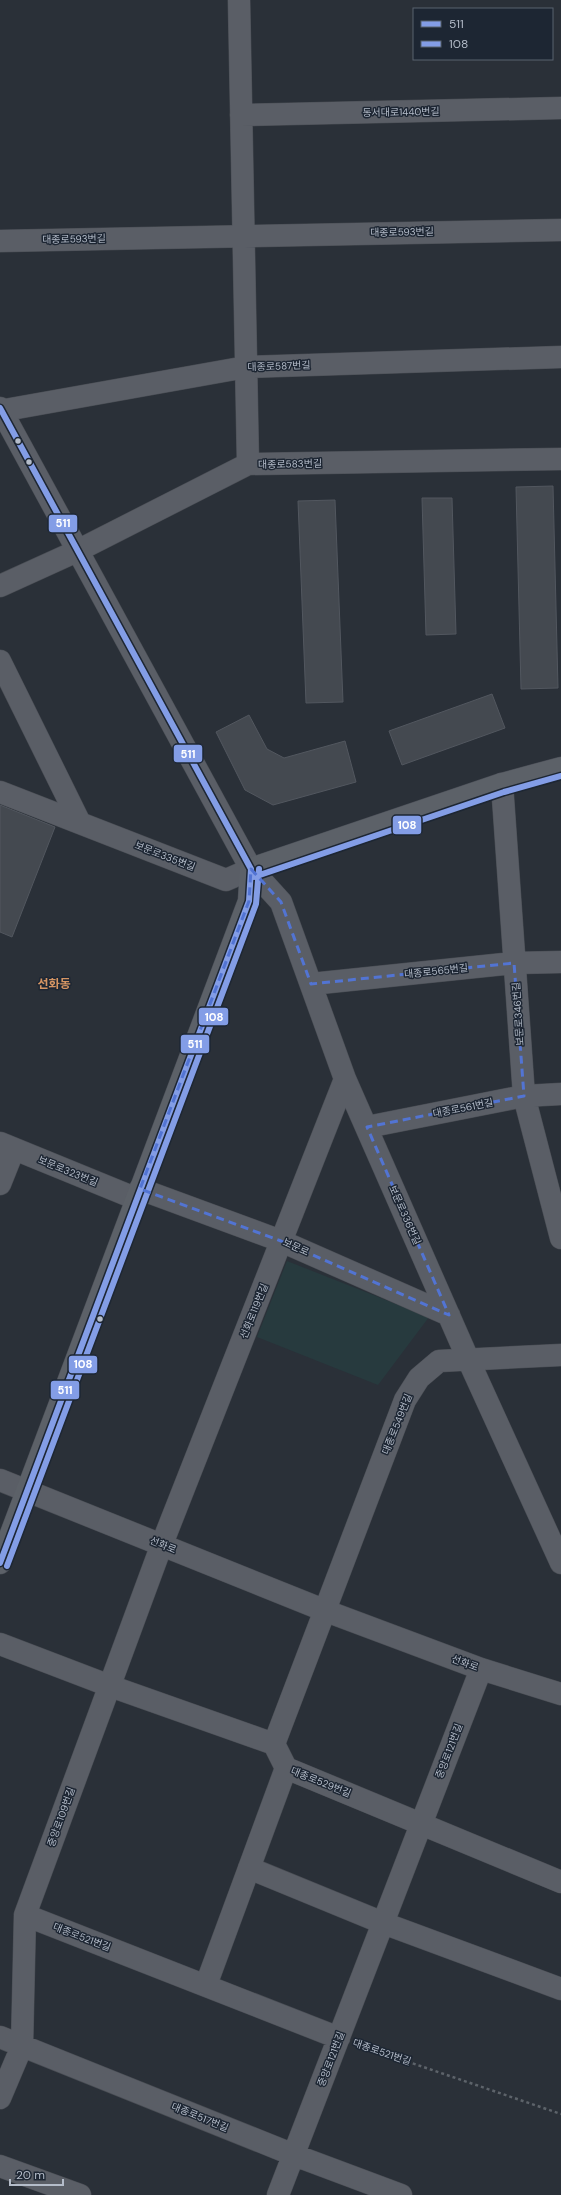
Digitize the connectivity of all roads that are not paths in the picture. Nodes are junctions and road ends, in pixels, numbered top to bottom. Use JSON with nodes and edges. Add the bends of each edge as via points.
{"nodes":[{"id":1,"x":239,"y":0,"type":"edge"},
{"id":2,"x":561,"y":108,"type":"edge"},
{"id":3,"x":242,"y":115,"type":"junction"},
{"id":4,"x":561,"y":230,"type":"edge"},
{"id":5,"x":244,"y":235,"type":"junction"},
{"id":6,"x":0,"y":241,"type":"edge"},
{"id":7,"x":561,"y":356,"type":"edge"},
{"id":8,"x":246,"y":367,"type":"junction"},
{"id":9,"x":0,"y":410,"type":"edge"},
{"id":10,"x":561,"y":459,"type":"edge"},
{"id":11,"x":248,"y":464,"type":"junction"},
{"id":12,"x":77,"y":551,"type":"junction"},
{"id":13,"x":0,"y":586,"type":"edge"},
{"id":14,"x":0,"y":661,"type":"edge"},
{"id":15,"x":561,"y":768,"type":"edge"},
{"id":16,"x":502,"y":784,"type":"junction"},
{"id":17,"x":0,"y":792,"type":"edge"},
{"id":18,"x":80,"y":823,"type":"junction"},
{"id":19,"x":251,"y":869,"type":"junction"},
{"id":20,"x":561,"y":962,"type":"edge"},
{"id":21,"x":514,"y":963,"type":"junction"},
{"id":22,"x":311,"y":984,"type":"junction"},
{"id":23,"x":346,"y":1079,"type":"junction"},
{"id":24,"x":561,"y":1094,"type":"edge"},
{"id":25,"x":524,"y":1096,"type":"junction"},
{"id":26,"x":367,"y":1127,"type":"junction"},
{"id":27,"x":7,"y":1146,"type":"edge"},
{"id":28,"x":0,"y":1184,"type":"edge"},
{"id":29,"x":138,"y":1194,"type":"junction"},
{"id":30,"x":561,"y":1238,"type":"edge"},
{"id":31,"x":281,"y":1241,"type":"junction"},
{"id":32,"x":449,"y":1315,"type":"junction"},
{"id":33,"x":561,"y":1355,"type":"edge"},
{"id":34,"x":468,"y":1358,"type":"junction"},
{"id":35,"x":0,"y":1480,"type":"edge"},
{"id":36,"x":27,"y":1492,"type":"junction"},
{"id":37,"x":162,"y":1544,"type":"junction"},
{"id":38,"x":0,"y":1563,"type":"edge"},
{"id":39,"x":561,"y":1564,"type":"edge"},
{"id":40,"x":326,"y":1611,"type":"junction"},
{"id":41,"x":0,"y":1644,"type":"edge"},
{"id":42,"x":481,"y":1669,"type":"junction"},
{"id":43,"x":110,"y":1686,"type":"junction"},
{"id":44,"x":561,"y":1694,"type":"edge"},
{"id":45,"x":274,"y":1744,"type":"junction"},
{"id":46,"x":286,"y":1768,"type":"junction"},
{"id":47,"x":421,"y":1823,"type":"junction"},
{"id":48,"x":249,"y":1868,"type":"junction"},
{"id":49,"x":561,"y":1882,"type":"edge"},
{"id":50,"x":25,"y":1915,"type":"junction"},
{"id":51,"x":383,"y":1923,"type":"junction"},
{"id":52,"x":206,"y":1985,"type":"junction"},
{"id":53,"x":561,"y":1990,"type":"edge"},
{"id":54,"x":0,"y":2037,"type":"edge"},
{"id":55,"x":339,"y":2038,"type":"junction"},
{"id":56,"x":22,"y":2046,"type":"junction"},
{"id":57,"x":0,"y":2098,"type":"edge"},
{"id":58,"x":294,"y":2155,"type":"junction"},
{"id":59,"x":0,"y":2166,"type":"edge"},
{"id":60,"x":80,"y":2195,"type":"edge"},
{"id":61,"x":278,"y":2195,"type":"edge"},
{"id":62,"x":401,"y":2195,"type":"edge"}],
"edges":[{"from":1,"to":3,"type":"street"},
{"from":2,"to":3,"type":"street","name":"동서대로1440번길"},
{"from":3,"to":5,"type":"street"},
{"from":4,"to":5,"type":"street","name":"대종로593번길"},
{"from":5,"to":6,"type":"street","name":"대종로593번길"},
{"from":5,"to":8,"type":"street"},
{"from":7,"to":8,"type":"street","name":"대종로587번길"},
{"from":8,"to":9,"type":"street","name":"대종로587번길"},
{"from":8,"to":11,"type":"street"},
{"from":9,"to":12,"type":"street","name":"보문로336번길"},
{"from":10,"to":11,"type":"street","name":"대종로583번길"},
{"from":11,"to":12,"type":"street","name":"대종로583번길"},
{"from":12,"to":13,"type":"street","name":"대종로583번길"},
{"from":12,"to":19,"type":"street","name":"보문로336번길"},
{"from":14,"to":18,"type":"street"},
{"from":15,"to":16,"type":"main road"},
{"from":16,"to":19,"type":"main road"},
{"from":16,"to":21,"type":"street","name":"보문로346번길"},
{"from":17,"to":18,"type":"street","name":"보문로335번길"},
{"from":18,"to":19,"type":"street","name":"보문로335번길","via":[[226,880]]},
{"from":19,"to":22,"type":"street","name":"보문로336번길","via":[[281,902]]},
{"from":19,"to":29,"type":"main road","via":[[249,901]]},
{"from":20,"to":21,"type":"street","name":"대종로565번길"},
{"from":21,"to":22,"type":"street","name":"대종로565번길"},
{"from":21,"to":25,"type":"street","name":"보문로346번길"},
{"from":22,"to":23,"type":"street","name":"보문로336번길"},
{"from":23,"to":26,"type":"street","name":"보문로336번길"},
{"from":23,"to":31,"type":"street","name":"선화로119번길"},
{"from":24,"to":25,"type":"street","name":"대종로561번길"},
{"from":25,"to":26,"type":"street","name":"대종로561번길"},
{"from":25,"to":30,"type":"street","name":"보문로346번길"},
{"from":26,"to":32,"type":"street","name":"보문로336번길"},
{"from":27,"to":28,"type":"street"},
{"from":27,"to":29,"type":"street","name":"보문로323번길"},
{"from":29,"to":31,"type":"street","name":"보문로"},
{"from":29,"to":36,"type":"main road"},
{"from":31,"to":32,"type":"street","name":"보문로"},
{"from":31,"to":37,"type":"street","name":"선화로119번길"},
{"from":32,"to":34,"type":"street","name":"보문로336번길"},
{"from":33,"to":34,"type":"street","name":"대종로549번길"},
{"from":34,"to":39,"type":"street","name":"보문로336번길"},
{"from":34,"to":40,"type":"street","name":"대종로549번길","via":[[439,1361],[419,1378],[405,1400]]},
{"from":35,"to":36,"type":"street","name":"선화로"},
{"from":36,"to":37,"type":"street","name":"선화로"},
{"from":36,"to":38,"type":"main road"},
{"from":37,"to":40,"type":"street","name":"선화로"},
{"from":37,"to":43,"type":"street","name":"중앙로109번길"},
{"from":40,"to":42,"type":"street","name":"선화로"},
{"from":40,"to":45,"type":"street"},
{"from":41,"to":43,"type":"street"},
{"from":42,"to":44,"type":"street","name":"선화로"},
{"from":42,"to":47,"type":"street","name":"중앙로121번길"},
{"from":43,"to":45,"type":"street"},
{"from":43,"to":50,"type":"street","name":"중앙로109번길"},
{"from":45,"to":46,"type":"street","name":"대종로529번길"},
{"from":46,"to":47,"type":"street","name":"대종로529번길"},
{"from":46,"to":48,"type":"street"},
{"from":47,"to":49,"type":"street","name":"대종로529번길"},
{"from":47,"to":51,"type":"street","name":"중앙로121번길"},
{"from":48,"to":51,"type":"street"},
{"from":48,"to":52,"type":"street"},
{"from":50,"to":52,"type":"street","name":"대종로521번길"},
{"from":50,"to":56,"type":"street","name":"중앙로109번길"},
{"from":51,"to":53,"type":"street"},
{"from":51,"to":55,"type":"street","name":"중앙로121번길"},
{"from":52,"to":55,"type":"street","name":"대종로521번길"},
{"from":54,"to":56,"type":"street","name":"대종로517번길"},
{"from":55,"to":58,"type":"street","name":"중앙로121번길"},
{"from":56,"to":57,"type":"street","name":"중앙로109번길"},
{"from":56,"to":58,"type":"street","name":"대종로517번길"},
{"from":58,"to":61,"type":"street","name":"중앙로121번길"},
{"from":58,"to":62,"type":"street","name":"대종로517번길"},
{"from":59,"to":60,"type":"street"}]}
